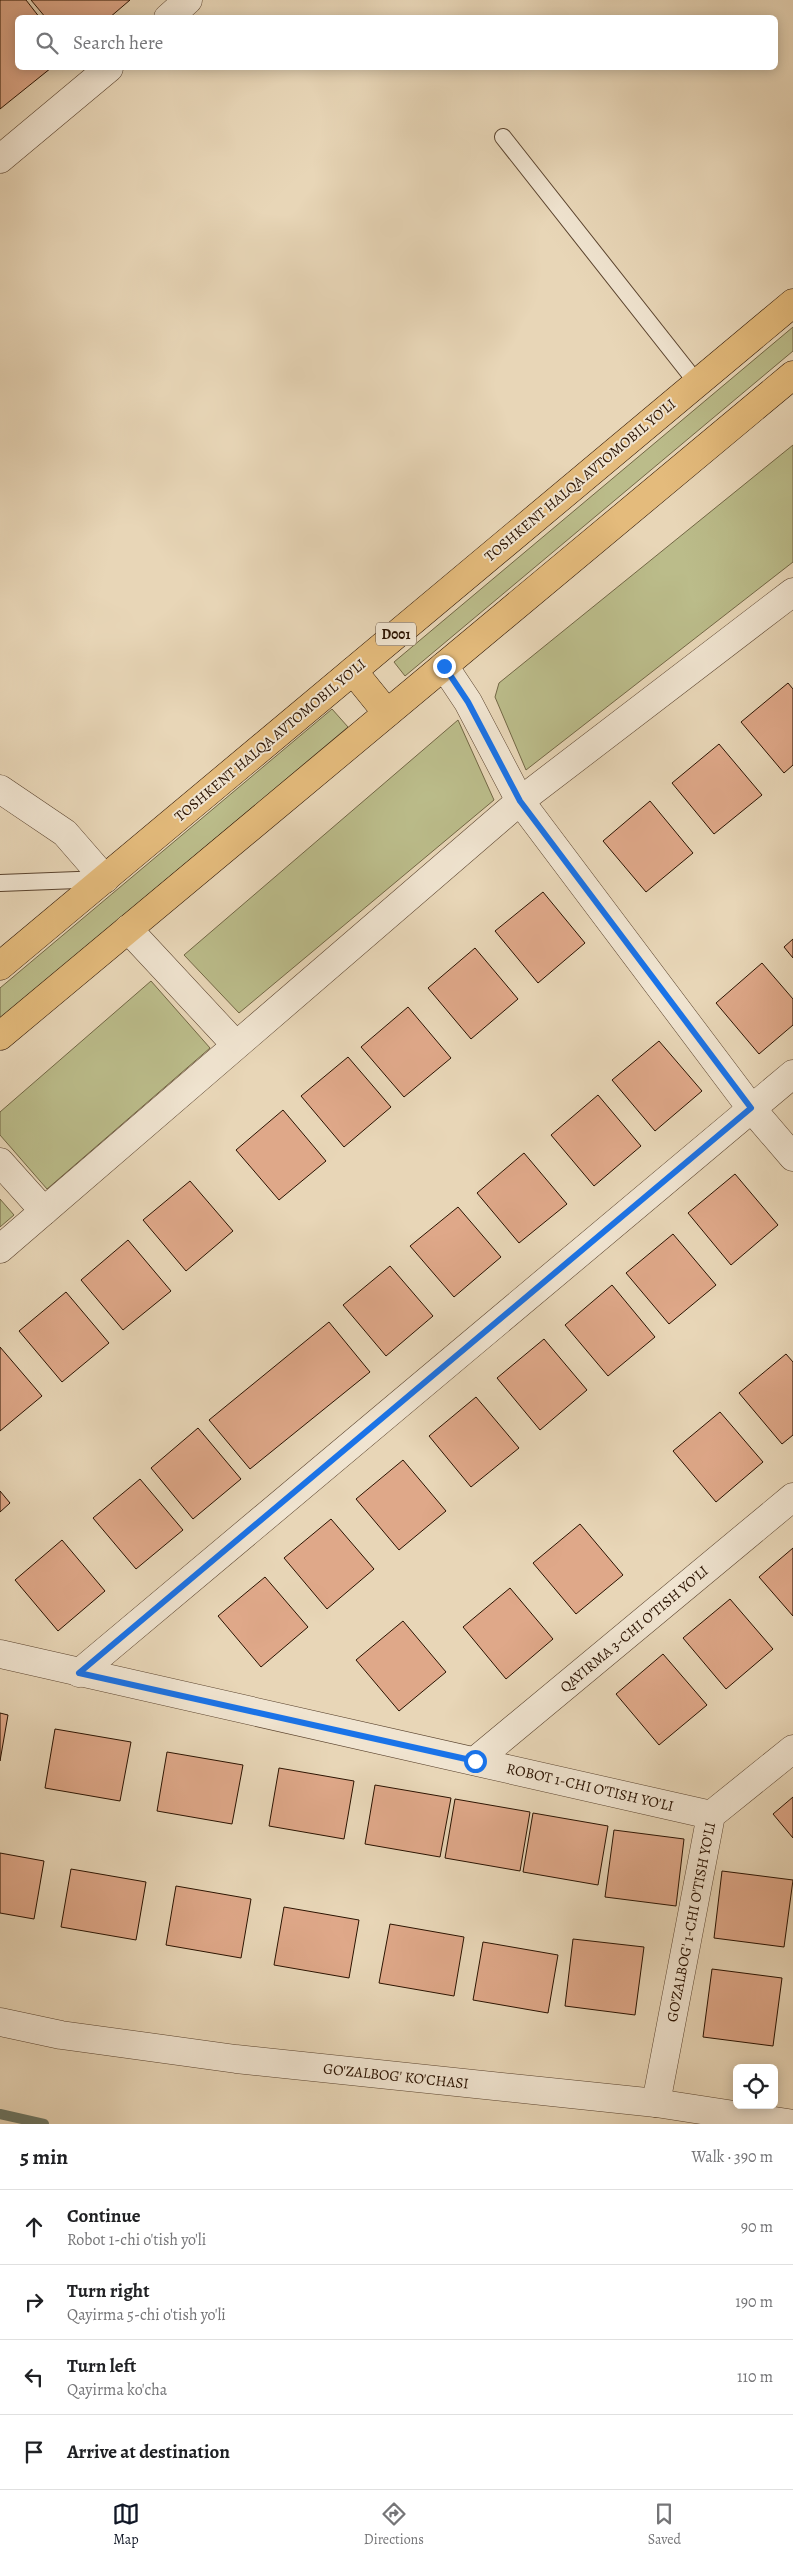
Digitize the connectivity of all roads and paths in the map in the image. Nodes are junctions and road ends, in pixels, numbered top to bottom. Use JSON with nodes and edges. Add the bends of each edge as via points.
{"nodes":[{"id":1,"x":188,"y":0,"type":"edge"},
{"id":2,"x":171,"y":15,"type":"edge"},
{"id":3,"x":107,"y":70,"type":"edge"},
{"id":4,"x":503,"y":137,"type":"dead end"},
{"id":5,"x":0,"y":160,"type":"edge"},
{"id":6,"x":793,"y":303,"type":"edge"},
{"id":7,"x":793,"y":375,"type":"edge"},
{"id":8,"x":697,"y":383,"type":"junction"},
{"id":9,"x":793,"y":592,"type":"edge"},
{"id":10,"x":444,"y":666,"type":"junction"},
{"id":11,"x":353,"y":671,"type":"junction"},
{"id":12,"x":387,"y":713,"type":"junction"},
{"id":13,"x":0,"y":789,"type":"edge"},
{"id":14,"x":520,"y":801,"type":"junction"},
{"id":15,"x":105,"y":879,"type":"junction"},
{"id":16,"x":0,"y":883,"type":"edge"},
{"id":17,"x":128,"y":929,"type":"junction"},
{"id":18,"x":0,"y":966,"type":"edge"},
{"id":19,"x":0,"y":1036,"type":"edge"},
{"id":20,"x":236,"y":1044,"type":"junction"},
{"id":21,"x":793,"y":1074,"type":"edge"},
{"id":22,"x":751,"y":1108,"type":"junction"},
{"id":23,"x":793,"y":1156,"type":"edge"},
{"id":24,"x":0,"y":1162,"type":"edge"},
{"id":25,"x":44,"y":1211,"type":"junction"},
{"id":26,"x":0,"y":1249,"type":"edge"},
{"id":27,"x":793,"y":1497,"type":"edge"},
{"id":28,"x":0,"y":1654,"type":"edge"},
{"id":29,"x":79,"y":1673,"type":"junction"},
{"id":30,"x":793,"y":1748,"type":"edge"},
{"id":31,"x":475,"y":1761,"type":"junction"},
{"id":32,"x":711,"y":1815,"type":"junction"},
{"id":33,"x":0,"y":2022,"type":"edge"},
{"id":34,"x":656,"y":2103,"type":"junction"},
{"id":35,"x":793,"y":2124,"type":"edge"}],
"edges":[{"from":1,"to":2,"type":"street"},
{"from":3,"to":5,"type":"street"},
{"from":4,"to":8,"type":"lane"},
{"from":6,"to":8,"type":"highway","name":"TOSHKENT HALQA AVTOMOBIL YO'LI","number":"D001"},
{"from":7,"to":10,"type":"highway"},
{"from":8,"to":11,"type":"highway","name":"TOSHKENT HALQA AVTOMOBIL YO'LI","number":"D001"},
{"from":9,"to":14,"type":"street"},
{"from":10,"to":12,"type":"highway"},
{"from":10,"to":14,"type":"street","via":[[468,702]]},
{"from":11,"to":12,"type":"highway"},
{"from":11,"to":15,"type":"highway","name":"TOSHKENT HALQA AVTOMOBIL YO'LI","number":"D001"},
{"from":12,"to":17,"type":"highway"},
{"from":13,"to":15,"type":"street","via":[[65,833]]},
{"from":14,"to":20,"type":"street"},
{"from":14,"to":22,"type":"street"},
{"from":15,"to":16,"type":"lane"},
{"from":15,"to":18,"type":"highway","name":"TOSHKENT HALQA AVTOMOBIL YO'LI","number":"D001"},
{"from":17,"to":19,"type":"highway"},
{"from":17,"to":20,"type":"street"},
{"from":20,"to":25,"type":"street"},
{"from":21,"to":22,"type":"street"},
{"from":22,"to":23,"type":"street"},
{"from":22,"to":29,"type":"street"},
{"from":24,"to":25,"type":"street"},
{"from":25,"to":26,"type":"street"},
{"from":27,"to":31,"type":"street","name":"QAYIRMA 3-CHI O'TISH YO'LI"},
{"from":28,"to":29,"type":"street","name":"ROBOT 1-CHI O'TISH YO'LI"},
{"from":29,"to":31,"type":"street","name":"ROBOT 1-CHI O'TISH YO'LI"},
{"from":30,"to":32,"type":"street","name":"GO'ZALBOG' 1-CHI O'TISH YO'LI"},
{"from":31,"to":32,"type":"street","name":"ROBOT 1-CHI O'TISH YO'LI"},
{"from":32,"to":34,"type":"street","name":"GO'ZALBOG' 1-CHI O'TISH YO'LI"},
{"from":33,"to":34,"type":"street","name":"GO'ZALBOG' KO'CHASI","via":[[61,2035],[236,2059]]},
{"from":34,"to":35,"type":"street","name":"GO'ZALBOG' KO'CHASI"}]}
